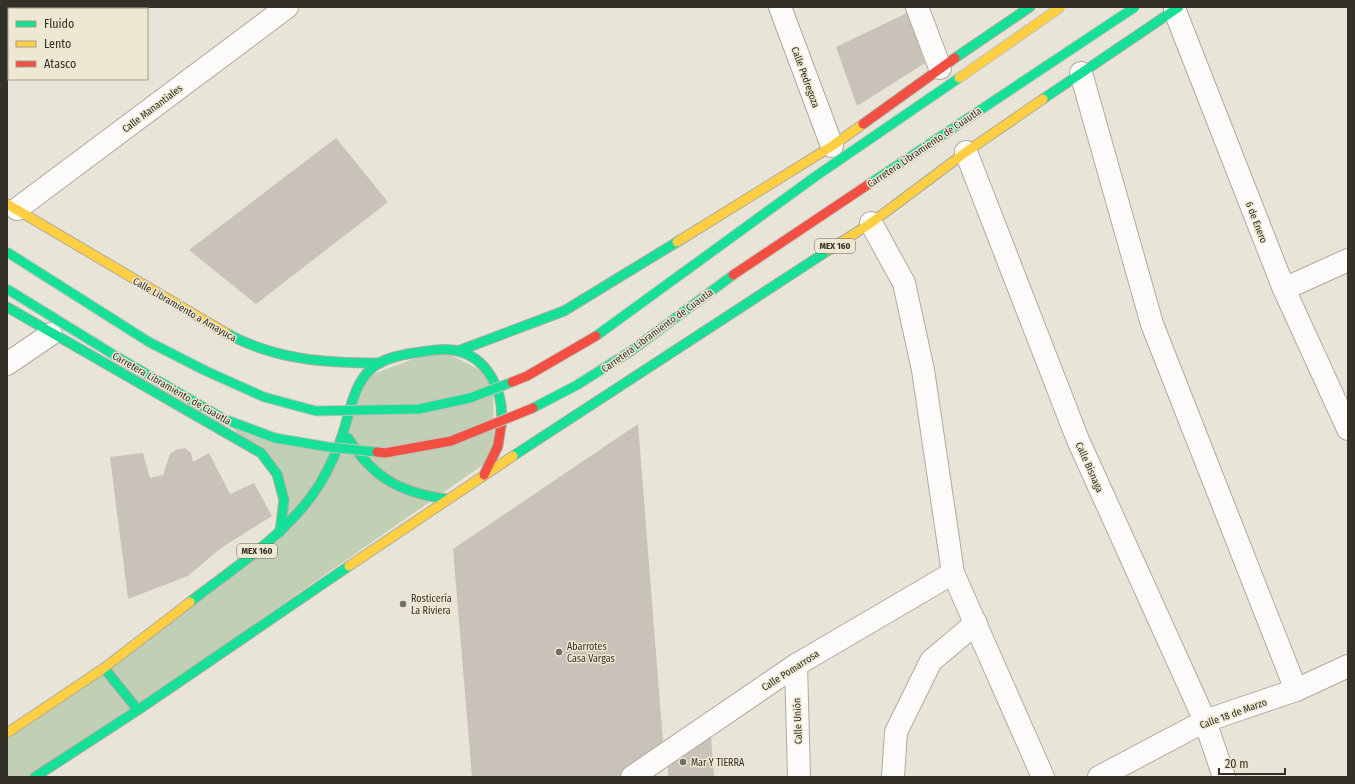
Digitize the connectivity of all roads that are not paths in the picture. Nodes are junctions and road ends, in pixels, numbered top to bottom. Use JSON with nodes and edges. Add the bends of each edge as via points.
{"nodes":[{"id":1,"x":287,"y":7,"type":"edge"},
{"id":2,"x":780,"y":7,"type":"edge"},
{"id":3,"x":917,"y":7,"type":"edge"},
{"id":4,"x":1030,"y":7,"type":"edge"},
{"id":5,"x":1061,"y":7,"type":"edge"},
{"id":6,"x":1135,"y":7,"type":"edge"},
{"id":7,"x":1177,"y":9,"type":"edge"},
{"id":8,"x":940,"y":68,"type":"junction"},
{"id":9,"x":1081,"y":74,"type":"junction"},
{"id":10,"x":832,"y":146,"type":"junction"},
{"id":11,"x":966,"y":152,"type":"junction"},
{"id":12,"x":12,"y":206,"type":"edge"},
{"id":13,"x":871,"y":223,"type":"junction"},
{"id":14,"x":7,"y":252,"type":"edge"},
{"id":15,"x":1348,"y":260,"type":"edge"},
{"id":16,"x":7,"y":289,"type":"edge"},
{"id":17,"x":1284,"y":289,"type":"junction"},
{"id":18,"x":7,"y":307,"type":"edge"},
{"id":19,"x":51,"y":334,"type":"junction"},
{"id":20,"x":458,"y":351,"type":"junction"},
{"id":21,"x":380,"y":363,"type":"junction"},
{"id":22,"x":7,"y":364,"type":"edge"},
{"id":23,"x":1348,"y":429,"type":"edge"},
{"id":24,"x":344,"y":430,"type":"junction"},
{"id":25,"x":484,"y":475,"type":"junction"},
{"id":26,"x":447,"y":499,"type":"junction"},
{"id":27,"x":280,"y":532,"type":"junction"},
{"id":28,"x":953,"y":573,"type":"junction"},
{"id":29,"x":976,"y":623,"type":"junction"},
{"id":30,"x":796,"y":665,"type":"junction"},
{"id":31,"x":1348,"y":666,"type":"edge"},
{"id":32,"x":104,"y":668,"type":"junction"},
{"id":33,"x":1296,"y":690,"type":"junction"},
{"id":34,"x":138,"y":710,"type":"junction"},
{"id":35,"x":1205,"y":721,"type":"junction"},
{"id":36,"x":7,"y":733,"type":"edge"},
{"id":37,"x":36,"y":777,"type":"edge"},
{"id":38,"x":632,"y":777,"type":"edge"},
{"id":39,"x":799,"y":777,"type":"edge"},
{"id":40,"x":893,"y":777,"type":"edge"},
{"id":41,"x":1043,"y":777,"type":"edge"},
{"id":42,"x":1099,"y":777,"type":"edge"},
{"id":43,"x":1224,"y":777,"type":"edge"}],
"edges":[{"from":1,"to":12,"type":"street","name":"Calle Manantiales"},
{"from":2,"to":10,"type":"street","name":"Calle Pedregoza"},
{"from":3,"to":8,"type":"street"},
{"from":4,"to":8,"type":"main road","number":"MEX 160"},
{"from":5,"to":14,"type":"main road","bridge":true,"via":[[810,181],[596,336],[527,376],[470,398],[419,409],[316,411],[264,397],[149,342]]},
{"from":6,"to":16,"type":"main road","name":"Carretera Libramiento de Cuautla","bridge":true,"via":[[747,264],[631,351],[577,386],[522,414],[451,440],[385,453],[274,438],[224,419]]},
{"from":7,"to":9,"type":"main road","number":"MEX 160"},
{"from":7,"to":17,"type":"street","name":"6 de Enero"},
{"from":8,"to":10,"type":"main road","number":"MEX 160"},
{"from":9,"to":11,"type":"main road","number":"MEX 160"},
{"from":9,"to":33,"type":"street","via":[[1152,324]]},
{"from":10,"to":20,"type":"main road","number":"MEX 160","via":[[564,311]]},
{"from":11,"to":13,"type":"main road","number":"MEX 160"},
{"from":11,"to":35,"type":"street","name":"Calle Bisnaga","via":[[1078,440]]},
{"from":12,"to":21,"type":"main road","name":"Calle Libramiento a Amayuca","via":[[248,345],[291,357],[334,363]]},
{"from":13,"to":25,"type":"main road","number":"MEX 160"},
{"from":13,"to":28,"type":"street","via":[[904,283],[923,370]]},
{"from":15,"to":17,"type":"street"},
{"from":17,"to":23,"type":"street","name":"6 de Enero"},
{"from":18,"to":19,"type":"main road"},
{"from":19,"to":22,"type":"street"},
{"from":19,"to":27,"type":"main road","via":[[261,453],[277,474],[284,500]]},
{"from":20,"to":21,"type":"main road","number":"MEX 160","via":[[440,349],[408,354]]},
{"from":20,"to":25,"type":"main road","via":[[480,361],[493,377],[500,397],[500,437],[494,457]]},
{"from":21,"to":24,"type":"main road","number":"MEX 160","via":[[365,377],[354,394]]},
{"from":24,"to":26,"type":"main road","via":[[354,450],[384,481],[411,493]]},
{"from":24,"to":27,"type":"main road","number":"MEX 160","via":[[318,487]]},
{"from":25,"to":26,"type":"main road","number":"MEX 160"},
{"from":26,"to":34,"type":"main road","number":"MEX 160"},
{"from":27,"to":32,"type":"main road","number":"MEX 160"},
{"from":28,"to":29,"type":"street"},
{"from":28,"to":30,"type":"street","name":"Calle Pomarrosa"},
{"from":29,"to":40,"type":"street","via":[[931,661],[896,732]]},
{"from":29,"to":41,"type":"street"},
{"from":30,"to":38,"type":"street","name":"Calle Pomarrosa"},
{"from":30,"to":39,"type":"street","name":"Calle Unión"},
{"from":31,"to":33,"type":"street","name":"Calle 18 de Marzo"},
{"from":32,"to":34,"type":"main road"},
{"from":32,"to":36,"type":"main road","number":"MEX 160"},
{"from":33,"to":35,"type":"street","name":"Calle 18 de Marzo"},
{"from":34,"to":37,"type":"main road","number":"MEX 160"},
{"from":35,"to":42,"type":"street","name":"Calle 18 de Marzo"},
{"from":35,"to":43,"type":"street","name":"Calle Bisnaga"}]}
